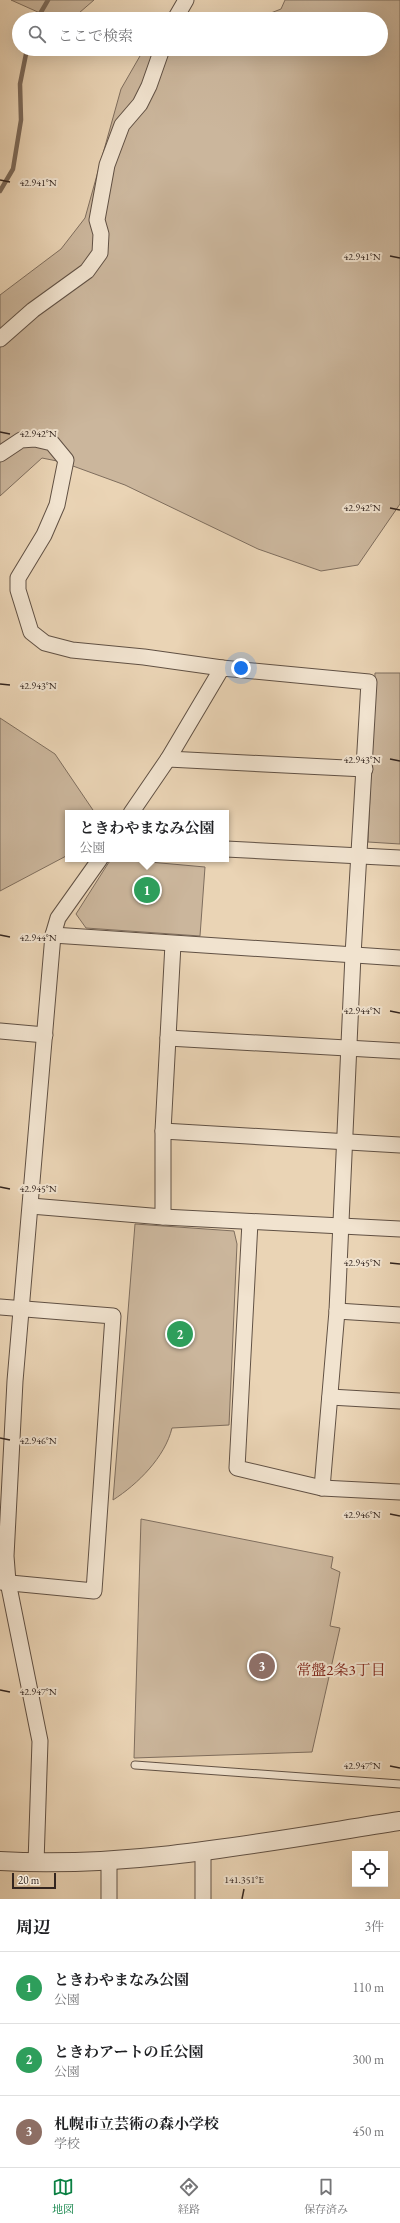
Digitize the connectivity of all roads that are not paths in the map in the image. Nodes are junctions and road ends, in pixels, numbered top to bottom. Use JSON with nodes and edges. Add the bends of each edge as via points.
{"nodes":[{"id":1,"x":186,"y":0,"type":"edge"},
{"id":2,"x":179,"y":12,"type":"edge"},
{"id":3,"x":160,"y":56,"type":"edge"},
{"id":4,"x":0,"y":339,"type":"edge"},
{"id":5,"x":0,"y":454,"type":"edge"},
{"id":6,"x":222,"y":668,"type":"junction"},
{"id":7,"x":168,"y":759,"type":"junction"},
{"id":8,"x":364,"y":769,"type":"junction"},
{"id":9,"x":133,"y":810,"type":"edge"},
{"id":10,"x":229,"y":849,"type":"edge"},
{"id":11,"x":358,"y":856,"type":"junction"},
{"id":12,"x":400,"y":858,"type":"edge"},
{"id":13,"x":98,"y":862,"type":"edge"},
{"id":14,"x":53,"y":935,"type":"junction"},
{"id":15,"x":173,"y":944,"type":"junction"},
{"id":16,"x":353,"y":955,"type":"junction"},
{"id":17,"x":400,"y":958,"type":"edge"},
{"id":18,"x":0,"y":1031,"type":"edge"},
{"id":19,"x":45,"y":1035,"type":"junction"},
{"id":20,"x":168,"y":1038,"type":"junction"},
{"id":21,"x":349,"y":1048,"type":"junction"},
{"id":22,"x":400,"y":1051,"type":"edge"},
{"id":23,"x":163,"y":1131,"type":"junction"},
{"id":24,"x":344,"y":1142,"type":"junction"},
{"id":25,"x":400,"y":1145,"type":"edge"},
{"id":26,"x":31,"y":1206,"type":"junction"},
{"id":27,"x":163,"y":1217,"type":"junction"},
{"id":28,"x":250,"y":1222,"type":"junction"},
{"id":29,"x":341,"y":1226,"type":"junction"},
{"id":30,"x":400,"y":1229,"type":"edge"},
{"id":31,"x":0,"y":1307,"type":"edge"},
{"id":32,"x":21,"y":1309,"type":"junction"},
{"id":33,"x":336,"y":1311,"type":"junction"},
{"id":34,"x":400,"y":1315,"type":"edge"},
{"id":35,"x":330,"y":1397,"type":"junction"},
{"id":36,"x":400,"y":1401,"type":"edge"},
{"id":37,"x":322,"y":1488,"type":"junction"},
{"id":38,"x":400,"y":1492,"type":"edge"},
{"id":39,"x":4,"y":1582,"type":"edge"},
{"id":40,"x":135,"y":1765,"type":"dead end"},
{"id":41,"x":400,"y":1784,"type":"edge"},
{"id":42,"x":400,"y":1821,"type":"edge"},
{"id":43,"x":203,"y":1850,"type":"junction"},
{"id":44,"x":0,"y":1861,"type":"edge"},
{"id":45,"x":109,"y":1861,"type":"junction"},
{"id":46,"x":36,"y":1863,"type":"junction"},
{"id":47,"x":109,"y":1899,"type":"edge"},
{"id":48,"x":203,"y":1899,"type":"edge"}],
"edges":[{"from":1,"to":2,"type":"street"},
{"from":3,"to":4,"type":"street","via":[[140,104],[122,125],[107,165],[97,220],[101,234],[100,253],[87,271],[33,310]]},
{"from":5,"to":6,"type":"street","via":[[21,440],[35,439],[52,443],[66,460],[57,505],[44,536],[18,578],[18,590],[31,632],[45,643],[72,650]]},
{"from":6,"to":7,"type":"street"},
{"from":6,"to":8,"type":"street","via":[[369,682]]},
{"from":7,"to":8,"type":"street"},
{"from":7,"to":9,"type":"street"},
{"from":8,"to":11,"type":"street"},
{"from":10,"to":11,"type":"street"},
{"from":11,"to":12,"type":"street"},
{"from":11,"to":16,"type":"street"},
{"from":13,"to":14,"type":"street","via":[[58,918]]},
{"from":14,"to":15,"type":"street"},
{"from":14,"to":19,"type":"street"},
{"from":15,"to":16,"type":"street"},
{"from":15,"to":20,"type":"street"},
{"from":16,"to":17,"type":"street"},
{"from":16,"to":21,"type":"street"},
{"from":18,"to":19,"type":"street"},
{"from":19,"to":26,"type":"street"},
{"from":20,"to":21,"type":"street"},
{"from":20,"to":23,"type":"street"},
{"from":21,"to":22,"type":"street"},
{"from":21,"to":24,"type":"street"},
{"from":23,"to":24,"type":"street"},
{"from":23,"to":27,"type":"street"},
{"from":24,"to":25,"type":"street"},
{"from":24,"to":29,"type":"street"},
{"from":26,"to":27,"type":"street"},
{"from":26,"to":32,"type":"street"},
{"from":27,"to":28,"type":"street"},
{"from":28,"to":29,"type":"street"},
{"from":28,"to":37,"type":"street","via":[[237,1468]]},
{"from":29,"to":30,"type":"street"},
{"from":29,"to":33,"type":"street"},
{"from":31,"to":32,"type":"street"},
{"from":32,"to":39,"type":"street"},
{"from":32,"to":39,"type":"street","via":[[113,1316],[94,1592]]},
{"from":33,"to":34,"type":"street"},
{"from":33,"to":35,"type":"street"},
{"from":35,"to":36,"type":"street"},
{"from":35,"to":37,"type":"street"},
{"from":37,"to":38,"type":"street"},
{"from":39,"to":46,"type":"street","via":[[40,1741]]},
{"from":40,"to":41,"type":"lane"},
{"from":42,"to":43,"type":"street"},
{"from":43,"to":45,"type":"street"},
{"from":43,"to":48,"type":"street"},
{"from":44,"to":46,"type":"street"},
{"from":45,"to":46,"type":"street"},
{"from":45,"to":47,"type":"street"}]}
